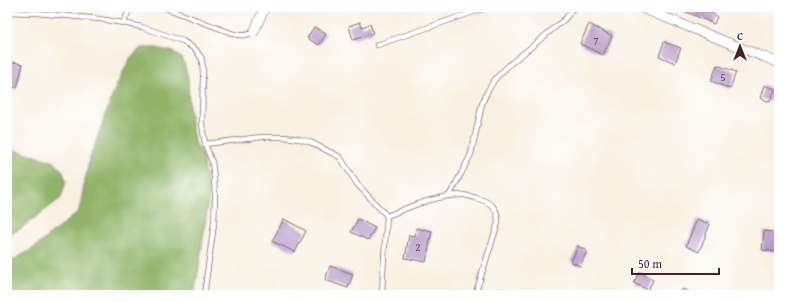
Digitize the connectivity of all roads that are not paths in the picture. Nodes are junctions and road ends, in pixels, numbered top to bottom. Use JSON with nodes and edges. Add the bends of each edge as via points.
{"nodes":[{"id":1,"x":131,"y":7,"type":"edge"},
{"id":2,"x":163,"y":7,"type":"edge"},
{"id":3,"x":265,"y":7,"type":"edge"},
{"id":4,"x":488,"y":7,"type":"edge"},
{"id":5,"x":574,"y":7,"type":"edge"},
{"id":6,"x":639,"y":7,"type":"edge"},
{"id":7,"x":7,"y":12,"type":"edge"},
{"id":8,"x":123,"y":23,"type":"junction"},
{"id":9,"x":254,"y":32,"type":"joint"},
{"id":10,"x":377,"y":45,"type":"dead end"},
{"id":11,"x":779,"y":63,"type":"edge"},
{"id":12,"x":205,"y":144,"type":"junction"},
{"id":13,"x":450,"y":196,"type":"junction"},
{"id":14,"x":387,"y":216,"type":"junction"},
{"id":15,"x":204,"y":295,"type":"edge"},
{"id":16,"x":382,"y":295,"type":"edge"},
{"id":17,"x":475,"y":295,"type":"edge"},
{"id":18,"x":484,"y":295,"type":"edge"},
{"id":19,"x":519,"y":295,"type":"edge"}],
"edges":[{"from":1,"to":8,"type":"lane"},
{"from":2,"to":9,"type":"lane","via":[[234,34],[242,36]]},
{"from":3,"to":9,"type":"street"},
{"from":4,"to":10,"type":"lane"},
{"from":5,"to":13,"type":"lane","via":[[559,24],[495,79],[482,104],[471,154]]},
{"from":6,"to":11,"type":"street"},
{"from":7,"to":8,"type":"lane","via":[[37,12]]},
{"from":8,"to":12,"type":"lane","via":[[183,40],[196,50],[202,59],[202,124]]},
{"from":12,"to":14,"type":"lane","via":[[262,137],[284,137],[310,142],[340,158],[357,184]]},
{"from":12,"to":15,"type":"lane","via":[[212,162],[215,197],[214,224]]},
{"from":13,"to":14,"type":"lane"},
{"from":13,"to":17,"type":"lane","via":[[466,195],[489,202],[498,215],[498,223]]},
{"from":14,"to":16,"type":"lane"},
{"from":18,"to":19,"type":"lane","via":[[494,292],[512,292]]}]}
